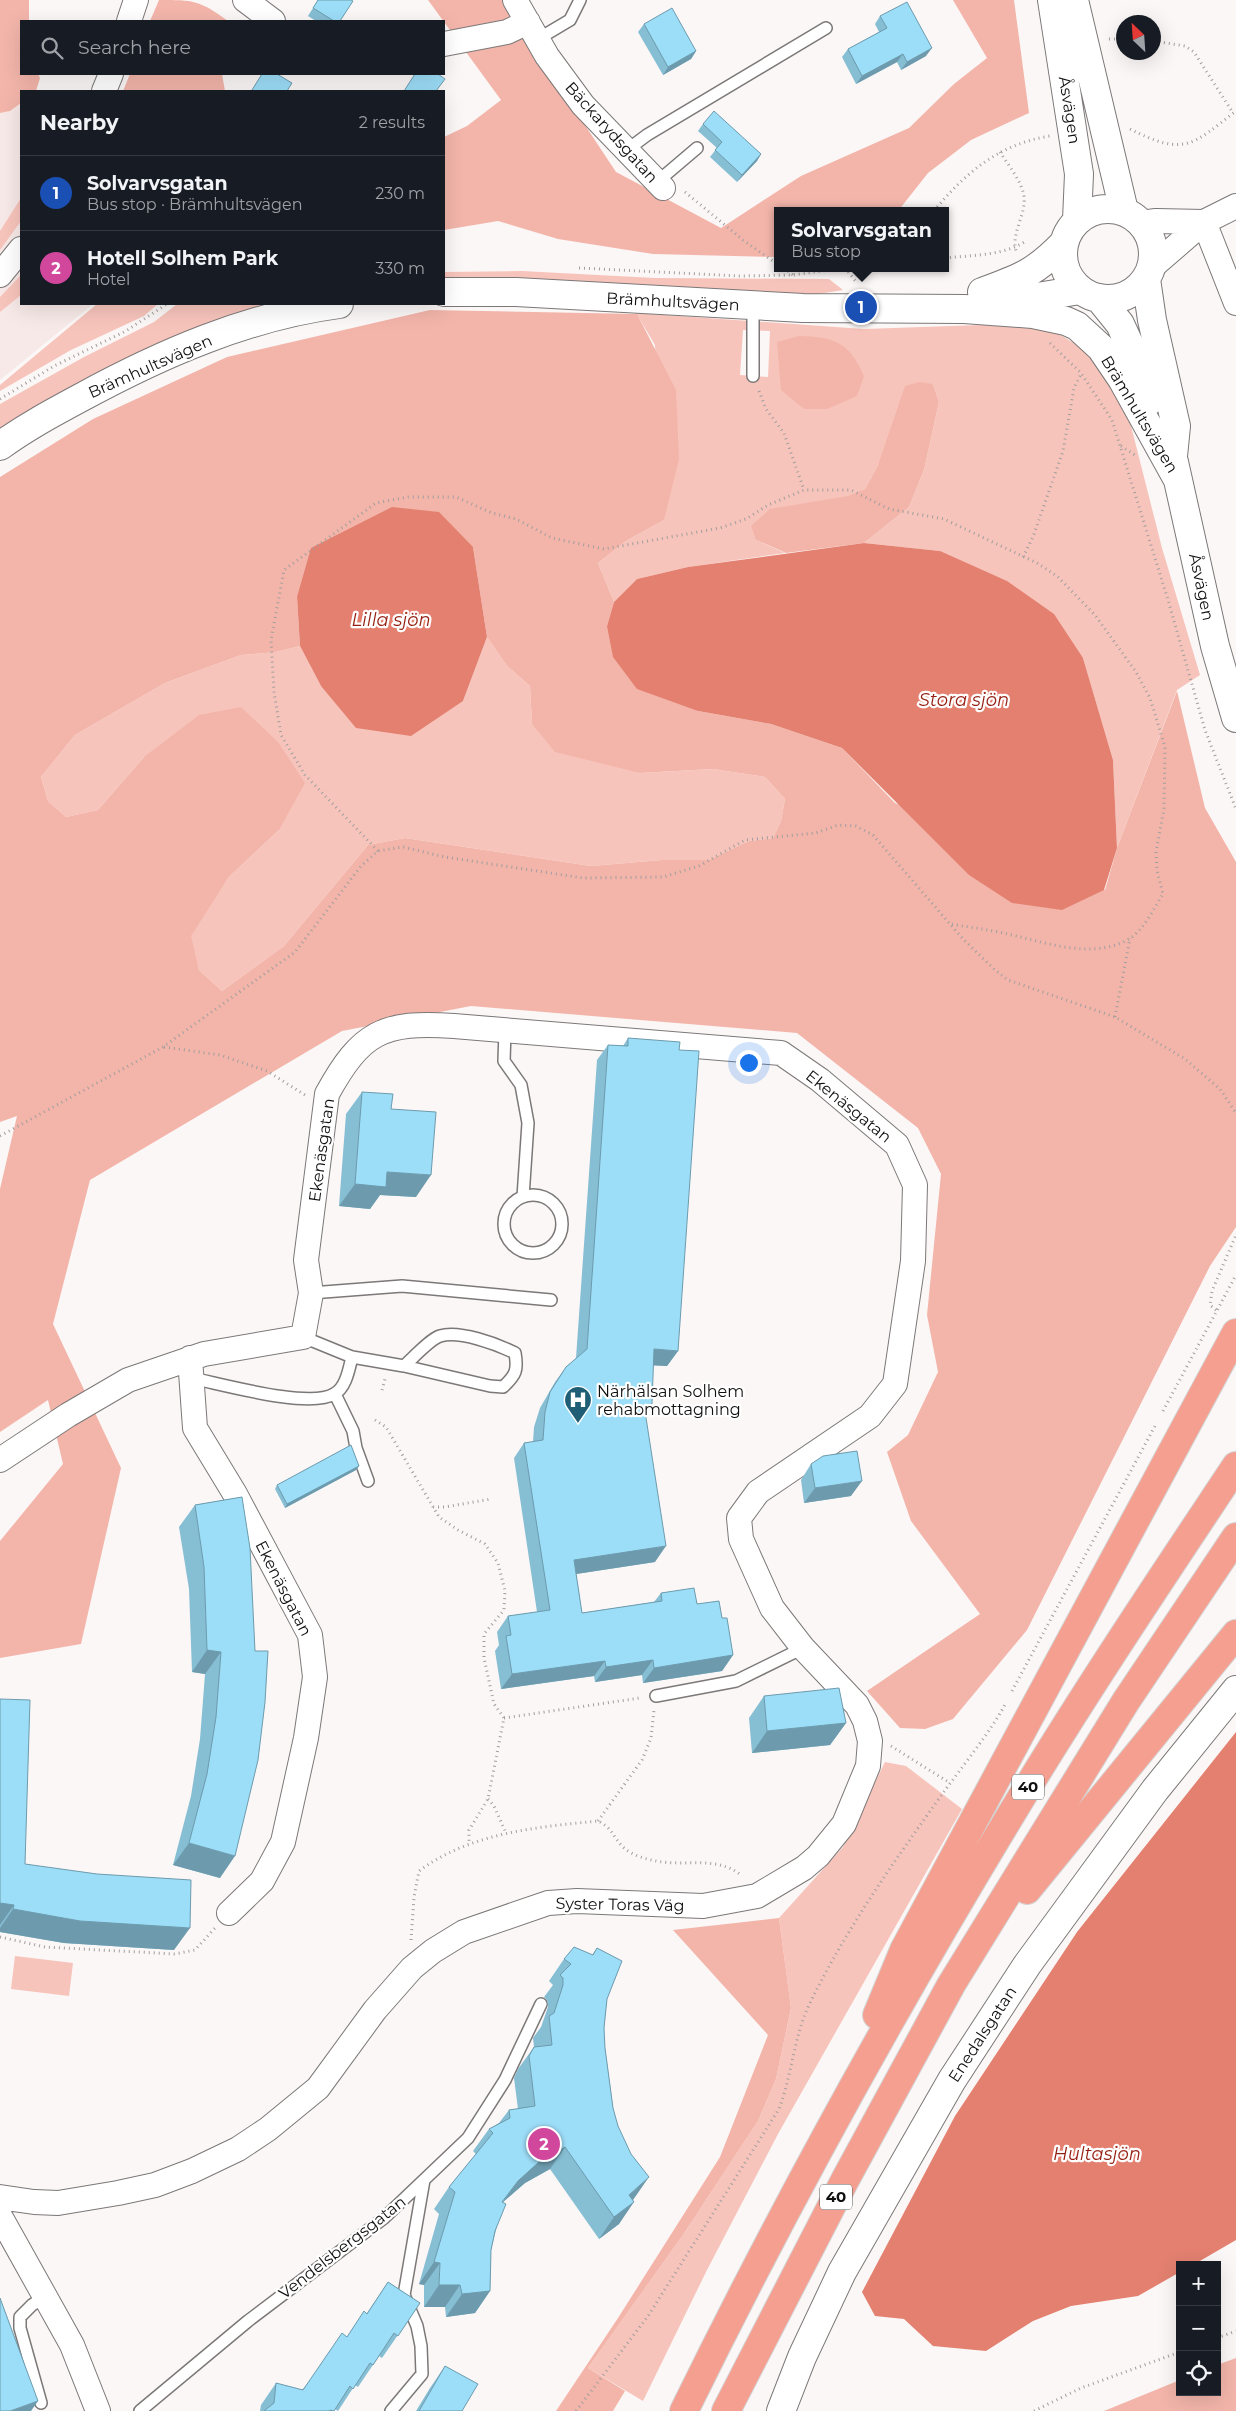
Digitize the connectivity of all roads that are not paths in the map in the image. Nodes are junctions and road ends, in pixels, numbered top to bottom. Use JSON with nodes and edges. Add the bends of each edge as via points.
{"nodes":[{"id":1,"x":136,"y":0,"type":"edge"},
{"id":2,"x":245,"y":0,"type":"edge"},
{"id":3,"x":515,"y":0,"type":"edge"},
{"id":4,"x":580,"y":0,"type":"edge"},
{"id":5,"x":1052,"y":0,"type":"edge"},
{"id":6,"x":1074,"y":0,"type":"edge"},
{"id":7,"x":129,"y":20,"type":"edge"},
{"id":8,"x":272,"y":20,"type":"edge"},
{"id":9,"x":826,"y":28,"type":"dead end"},
{"id":10,"x":533,"y":31,"type":"junction"},
{"id":11,"x":445,"y":44,"type":"edge"},
{"id":12,"x":111,"y":75,"type":"edge"},
{"id":13,"x":104,"y":90,"type":"edge"},
{"id":14,"x":697,"y":148,"type":"dead end"},
{"id":15,"x":627,"y":150,"type":"junction"},
{"id":16,"x":660,"y":185,"type":"joint"},
{"id":17,"x":1236,"y":206,"type":"edge"},
{"id":18,"x":1133,"y":217,"type":"junction"},
{"id":19,"x":1077,"y":220,"type":"junction"},
{"id":20,"x":1204,"y":222,"type":"junction"},
{"id":21,"x":1063,"y":244,"type":"junction"},
{"id":22,"x":20,"y":250,"type":"edge"},
{"id":23,"x":1149,"y":273,"type":"junction"},
{"id":24,"x":0,"y":274,"type":"edge"},
{"id":25,"x":445,"y":292,"type":"edge"},
{"id":26,"x":1090,"y":294,"type":"junction"},
{"id":27,"x":953,"y":303,"type":"junction"},
{"id":28,"x":1236,"y":303,"type":"edge"},
{"id":29,"x":331,"y":305,"type":"edge"},
{"id":30,"x":753,"y":306,"type":"junction"},
{"id":31,"x":902,"y":307,"type":"junction"},
{"id":32,"x":753,"y":376,"type":"road end"},
{"id":33,"x":0,"y":446,"type":"edge"},
{"id":34,"x":1176,"y":468,"type":"junction"},
{"id":35,"x":1236,"y":718,"type":"edge"},
{"id":36,"x":505,"y":1030,"type":"junction"},
{"id":37,"x":523,"y":1197,"type":"junction"},
{"id":38,"x":311,"y":1293,"type":"junction"},
{"id":39,"x":551,"y":1300,"type":"dead end"},
{"id":40,"x":1236,"y":1333,"type":"edge"},
{"id":41,"x":303,"y":1337,"type":"junction"},
{"id":42,"x":352,"y":1357,"type":"junction"},
{"id":43,"x":404,"y":1366,"type":"junction"},
{"id":44,"x":191,"y":1368,"type":"junction"},
{"id":45,"x":336,"y":1394,"type":"junction"},
{"id":46,"x":0,"y":1460,"type":"edge"},
{"id":47,"x":1236,"y":1466,"type":"edge"},
{"id":48,"x":368,"y":1481,"type":"dead end"},
{"id":49,"x":758,"y":1492,"type":"joint"},
{"id":50,"x":1236,"y":1537,"type":"edge"},
{"id":51,"x":1236,"y":1634,"type":"edge"},
{"id":52,"x":803,"y":1648,"type":"junction"},
{"id":53,"x":1236,"y":1690,"type":"edge"},
{"id":54,"x":656,"y":1696,"type":"road end"},
{"id":55,"x":228,"y":1912,"type":"road end"},
{"id":56,"x":951,"y":1985,"type":"junction"},
{"id":57,"x":541,"y":2004,"type":"dead end"},
{"id":58,"x":835,"y":2118,"type":"junction"},
{"id":59,"x":424,"y":2180,"type":"junction"},
{"id":60,"x":0,"y":2197,"type":"edge"},
{"id":61,"x":0,"y":2216,"type":"edge"},
{"id":62,"x":46,"y":2296,"type":"junction"},
{"id":63,"x":41,"y":2403,"type":"dead end"},
{"id":64,"x":98,"y":2411,"type":"edge"},
{"id":65,"x":140,"y":2411,"type":"edge"},
{"id":66,"x":391,"y":2411,"type":"edge"},
{"id":67,"x":684,"y":2411,"type":"edge"},
{"id":68,"x":726,"y":2411,"type":"edge"},
{"id":69,"x":781,"y":2411,"type":"edge"}],
"edges":[{"from":1,"to":7,"type":"street"},
{"from":2,"to":8,"type":"street"},
{"from":3,"to":10,"type":"street","name":"Bäckarydsgatan"},
{"from":4,"to":10,"type":"lane","via":[[570,20]]},
{"from":5,"to":19,"type":"street","name":"Åsvägen","via":[[1079,174]]},
{"from":6,"to":18,"type":"street","name":"Åsvägen"},
{"from":9,"to":15,"type":"lane"},
{"from":10,"to":11,"type":"street","via":[[507,32]]},
{"from":10,"to":15,"type":"street","name":"Bäckarydsgatan","via":[[583,105]]},
{"from":12,"to":13,"type":"street"},
{"from":14,"to":16,"type":"lane"},
{"from":15,"to":16,"type":"street","name":"Bäckarydsgatan"},
{"from":17,"to":20,"type":"street"},
{"from":18,"to":19,"type":"street","via":[[1110,208],[1096,210]]},
{"from":18,"to":20,"type":"street"},
{"from":18,"to":23,"type":"street","via":[[1152,240],[1154,253]]},
{"from":19,"to":21,"type":"street"},
{"from":20,"to":23,"type":"street"},
{"from":20,"to":28,"type":"street"},
{"from":21,"to":26,"type":"street","via":[[1065,270],[1072,281]]},
{"from":21,"to":27,"type":"street","name":"Brämhultsvägen","via":[[1044,264],[1025,276]]},
{"from":22,"to":24,"type":"street"},
{"from":23,"to":26,"type":"street","via":[[1137,289],[1125,296],[1112,299]]},
{"from":23,"to":34,"type":"street","name":"Åsvägen","via":[[1152,320],[1176,426]]},
{"from":25,"to":30,"type":"street","name":"Brämhultsvägen","via":[[516,292]]},
{"from":26,"to":27,"type":"street","name":"Brämhultsvägen"},
{"from":26,"to":34,"type":"street","name":"Åsvägen","via":[[1120,324]]},
{"from":27,"to":31,"type":"street","name":"Brämhultsvägen"},
{"from":29,"to":33,"type":"street","name":"Brämhultsvägen","via":[[254,323],[184,347],[92,391]]},
{"from":30,"to":31,"type":"street","name":"Brämhultsvägen"},
{"from":30,"to":32,"type":"lane"},
{"from":31,"to":34,"type":"street","name":"Brämhultsvägen","via":[[1033,314],[1077,326],[1101,348]]},
{"from":34,"to":35,"type":"street","name":"Åsvägen","via":[[1215,646]]},
{"from":36,"to":37,"type":"lane","via":[[504,1061],[521,1085],[528,1123]]},
{"from":36,"to":38,"type":"street","name":"Ekenäsgatan","via":[[424,1024],[398,1027],[375,1035],[339,1072],[327,1094],[325,1108],[306,1260]]},
{"from":36,"to":49,"type":"street","name":"Ekenäsgatan","via":[[781,1053],[820,1080],[896,1145],[915,1185],[913,1261],[895,1384],[870,1416]]},
{"from":37,"to":37,"type":"lane","via":[[508,1210],[504,1229],[508,1238],[522,1251],[542,1252],[557,1241],[561,1215],[556,1206],[541,1196]]},
{"from":38,"to":39,"type":"lane","via":[[402,1286]]},
{"from":38,"to":41,"type":"street","name":"Ekenäsgatan"},
{"from":40,"to":58,"type":"highway","via":[[904,1950]]},
{"from":41,"to":42,"type":"lane"},
{"from":41,"to":44,"type":"street","via":[[204,1354]]},
{"from":42,"to":43,"type":"lane"},
{"from":42,"to":45,"type":"lane","via":[[344,1384]]},
{"from":43,"to":43,"type":"lane","via":[[503,1387],[518,1368],[515,1353],[502,1346],[456,1334],[438,1336]]},
{"from":44,"to":45,"type":"lane","via":[[294,1399],[321,1399]]},
{"from":44,"to":46,"type":"street","via":[[128,1380]]},
{"from":44,"to":55,"type":"street","name":"Ekenäsgatan","via":[[195,1428],[244,1511],[310,1635],[315,1677],[306,1738],[283,1842],[262,1881]]},
{"from":45,"to":48,"type":"lane","via":[[353,1431]]},
{"from":47,"to":58,"type":"highway","number":"40","via":[[1015,1807]]},
{"from":49,"to":52,"type":"street","name":"Syster Toras Väg","via":[[739,1518],[741,1539],[772,1608]]},
{"from":50,"to":56,"type":"highway","number":"40","via":[[1126,1702]]},
{"from":51,"to":56,"type":"highway"},
{"from":52,"to":54,"type":"lane","via":[[736,1681]]},
{"from":52,"to":60,"type":"street","name":"Syster Toras Väg","via":[[857,1705],[865,1721],[870,1744],[868,1766],[844,1824],[804,1868],[757,1896],[703,1906],[577,1901],[548,1903],[464,1932],[412,1968],[375,2010],[318,2088],[268,2130],[238,2150],[155,2185],[118,2193],[58,2203]]},
{"from":53,"to":69,"type":"street","name":"Enedalsgatan","via":[[1155,1790],[1027,1965],[952,2080],[842,2272]]},
{"from":56,"to":68,"type":"highway","number":"40"},
{"from":57,"to":59,"type":"lane","name":"Vendelsbergsgatan","via":[[505,2080],[468,2138]]},
{"from":58,"to":67,"type":"highway","number":"40"},
{"from":59,"to":65,"type":"lane","name":"Vendelsbergsgatan","via":[[384,2218],[248,2321]]},
{"from":59,"to":66,"type":"lane","via":[[404,2295],[417,2326],[422,2374]]},
{"from":61,"to":62,"type":"street"},
{"from":62,"to":63,"type":"lane","via":[[20,2317],[20,2328]]},
{"from":62,"to":64,"type":"street","via":[[72,2345]]}]}
